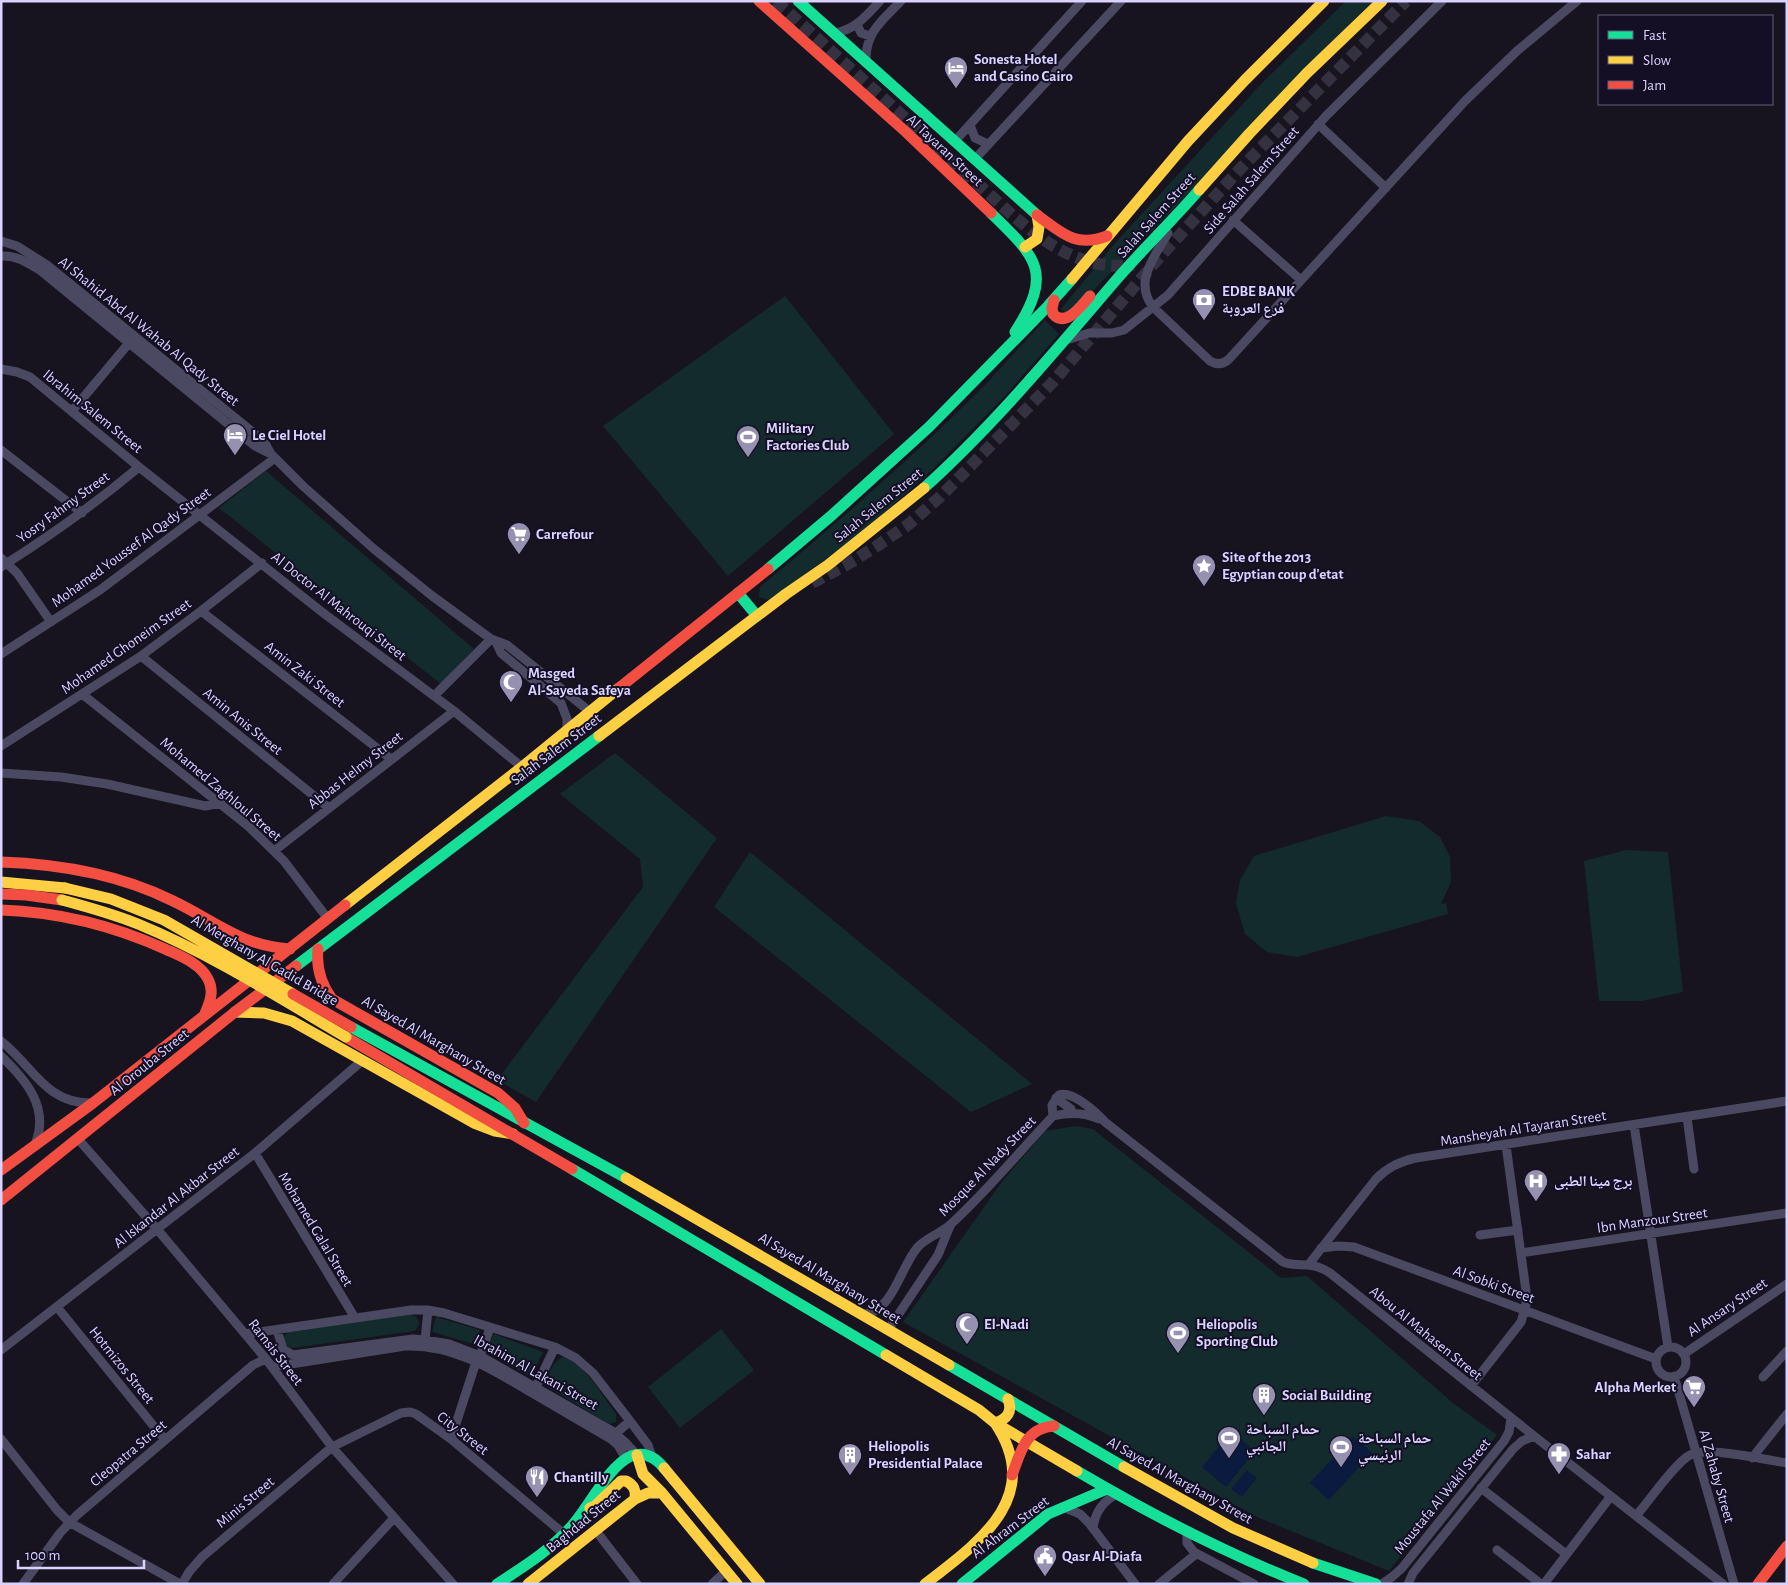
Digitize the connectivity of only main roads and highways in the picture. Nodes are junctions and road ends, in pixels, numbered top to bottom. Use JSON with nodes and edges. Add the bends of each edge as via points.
{"nodes":[{"id":1,"x":759,"y":1,"type":"edge"},
{"id":2,"x":798,"y":1,"type":"edge"},
{"id":3,"x":1324,"y":1,"type":"edge"},
{"id":4,"x":1382,"y":1,"type":"edge"},
{"id":5,"x":1037,"y":215,"type":"junction"},
{"id":6,"x":1106,"y":236,"type":"junction"},
{"id":7,"x":1025,"y":247,"type":"junction"},
{"id":8,"x":1119,"y":277,"type":"junction"},
{"id":9,"x":1054,"y":300,"type":"junction"},
{"id":10,"x":1004,"y":349,"type":"junction"},
{"id":11,"x":738,"y":593,"type":"junction"},
{"id":12,"x":757,"y":616,"type":"junction"},
{"id":13,"x":1,"y":862,"type":"edge"},
{"id":14,"x":1,"y":882,"type":"edge"},
{"id":15,"x":1,"y":894,"type":"edge"},
{"id":16,"x":1,"y":910,"type":"edge"},
{"id":17,"x":223,"y":930,"type":"junction"},
{"id":18,"x":290,"y":949,"type":"junction"},
{"id":19,"x":318,"y":949,"type":"junction"},
{"id":20,"x":197,"y":965,"type":"junction"},
{"id":21,"x":339,"y":1003,"type":"junction"},
{"id":22,"x":235,"y":1012,"type":"junction"},
{"id":23,"x":204,"y":1016,"type":"junction"},
{"id":24,"x":316,"y":1034,"type":"junction"},
{"id":25,"x":524,"y":1123,"type":"junction"},
{"id":26,"x":538,"y":1131,"type":"junction"},
{"id":27,"x":513,"y":1134,"type":"junction"},
{"id":28,"x":530,"y":1144,"type":"junction"},
{"id":29,"x":1,"y":1170,"type":"edge"},
{"id":30,"x":1,"y":1200,"type":"edge"},
{"id":31,"x":1008,"y":1399,"type":"junction"},
{"id":32,"x":995,"y":1423,"type":"junction"},
{"id":33,"x":1054,"y":1426,"type":"junction"},
{"id":34,"x":1026,"y":1441,"type":"junction"},
{"id":35,"x":631,"y":1457,"type":"junction"},
{"id":36,"x":656,"y":1460,"type":"junction"},
{"id":37,"x":643,"y":1474,"type":"junction"},
{"id":38,"x":1012,"y":1475,"type":"junction"},
{"id":39,"x":1112,"y":1491,"type":"junction"},
{"id":40,"x":662,"y":1493,"type":"junction"},
{"id":41,"x":635,"y":1499,"type":"junction"},
{"id":42,"x":587,"y":1508,"type":"junction"},
{"id":43,"x":1787,"y":1546,"type":"edge"},
{"id":44,"x":497,"y":1584,"type":"edge"},
{"id":45,"x":528,"y":1584,"type":"edge"},
{"id":46,"x":737,"y":1584,"type":"edge"},
{"id":47,"x":760,"y":1584,"type":"edge"},
{"id":48,"x":925,"y":1584,"type":"edge"},
{"id":49,"x":962,"y":1584,"type":"edge"},
{"id":50,"x":1304,"y":1584,"type":"edge"},
{"id":51,"x":1376,"y":1584,"type":"edge"},
{"id":52,"x":1758,"y":1584,"type":"edge"}],
"edges":[{"from":1,"to":7,"type":"main road","name":"Al Tayaran Street","via":[[938,163]]},
{"from":2,"to":5,"type":"main road","name":"Al Tayaran Street"},
{"from":3,"to":6,"type":"main road","name":"Salah Salem Street","via":[[1216,109]]},
{"from":4,"to":8,"type":"main road","name":"Salah Salem Street","via":[[1281,100]]},
{"from":5,"to":6,"type":"main road","name":"Al Tayaran Street","via":[[1077,241],[1092,242]]},
{"from":5,"to":7,"type":"main road","via":[[1037,239]]},
{"from":6,"to":9,"type":"main road","name":"Salah Salem Street"},
{"from":7,"to":10,"type":"main road","name":"Al Tayaran Street","via":[[1035,264],[1036,288],[1029,310]]},
{"from":8,"to":9,"type":"main road","via":[[1098,290],[1066,319],[1053,315]]},
{"from":8,"to":12,"type":"main road","name":"Salah Salem Street","via":[[997,417],[925,487],[848,550]]},
{"from":9,"to":10,"type":"main road","name":"Salah Salem Street"},
{"from":10,"to":11,"type":"main road","name":"Salah Salem Street","via":[[890,464]]},
{"from":11,"to":12,"type":"main road"},
{"from":11,"to":18,"type":"main road","name":"Salah Salem Street"},
{"from":12,"to":19,"type":"main road","name":"Salah Salem Street"},
{"from":13,"to":17,"type":"main road","via":[[58,866],[116,879],[172,900]]},
{"from":14,"to":25,"type":"main road","name":"Al Merghany Al Gadid Bridge","bridge":true,"via":[[84,892],[164,920]]},
{"from":15,"to":27,"type":"main road","name":"Al Merghany Al Gadid Bridge","bridge":true,"via":[[80,904],[120,916],[184,944]]},
{"from":16,"to":20,"type":"main road","via":[[53,914],[102,924],[139,937]]},
{"from":17,"to":18,"type":"main road","via":[[252,944]]},
{"from":17,"to":20,"type":"main road","via":[[227,944],[222,958],[208,966]]},
{"from":18,"to":23,"type":"main road","name":"Al Orouba Street"},
{"from":19,"to":21,"type":"main road","name":"Al Sayed Al Marghany Street","via":[[319,978],[326,993]]},
{"from":19,"to":22,"type":"main road","name":"Al Orouba Street"},
{"from":20,"to":23,"type":"main road","via":[[210,985],[210,1001]]},
{"from":21,"to":24,"type":"main road","via":[[322,1016]]},
{"from":21,"to":25,"type":"main road","name":"Al Sayed Al Marghany Street","via":[[505,1098],[517,1109]]},
{"from":22,"to":24,"type":"main road","via":[[270,1013]]},
{"from":22,"to":30,"type":"main road","name":"Al Orouba Street"},
{"from":23,"to":29,"type":"main road","name":"Al Orouba Street"},
{"from":24,"to":27,"type":"main road","via":[[474,1123]]},
{"from":25,"to":26,"type":"main road","name":"Al Sayed Al Marghany Street"},
{"from":26,"to":28,"type":"main road"},
{"from":26,"to":31,"type":"main road","name":"Al Sayed Al Marghany Street","via":[[655,1194]]},
{"from":27,"to":28,"type":"main road"},
{"from":28,"to":32,"type":"main road","via":[[979,1410]]},
{"from":31,"to":32,"type":"main road","via":[[1009,1415]]},
{"from":31,"to":33,"type":"main road","name":"Al Sayed Al Marghany Street"},
{"from":32,"to":34,"type":"main road"},
{"from":32,"to":38,"type":"main road","name":"Al Ahram Street","via":[[1008,1447]]},
{"from":33,"to":34,"type":"main road","via":[[1037,1429]]},
{"from":33,"to":51,"type":"main road","name":"Al Sayed Al Marghany Street","via":[[1168,1493],[1252,1537],[1322,1567]]},
{"from":34,"to":38,"type":"main road"},
{"from":34,"to":39,"type":"main road"},
{"from":35,"to":36,"type":"main road","via":[[643,1454]]},
{"from":35,"to":37,"type":"main road","name":"Ibrahim Al Lakani Street"},
{"from":35,"to":42,"type":"main road","name":"Baghdad Street","via":[[607,1477]]},
{"from":36,"to":37,"type":"main road"},
{"from":36,"to":47,"type":"main road","name":"Ibrahim Al Lakani Street"},
{"from":37,"to":40,"type":"main road","name":"Ibrahim Al Lakani Street"},
{"from":38,"to":48,"type":"main road","name":"Al Ahram Street","via":[[1007,1503],[994,1525]]},
{"from":39,"to":49,"type":"main road","name":"Al Ahram Street","via":[[1063,1506],[1041,1518]]},
{"from":39,"to":50,"type":"main road","via":[[1186,1532]]},
{"from":40,"to":41,"type":"main road","name":"Baghdad Street","via":[[648,1493]]},
{"from":40,"to":46,"type":"main road","name":"Ibrahim Al Lakani Street"},
{"from":41,"to":42,"type":"main road","via":[[633,1485],[621,1481],[598,1504]]},
{"from":41,"to":45,"type":"main road","name":"Baghdad Street"},
{"from":42,"to":44,"type":"main road","name":"Baghdad Street","via":[[564,1534]]},
{"from":43,"to":52,"type":"main road"}]}
